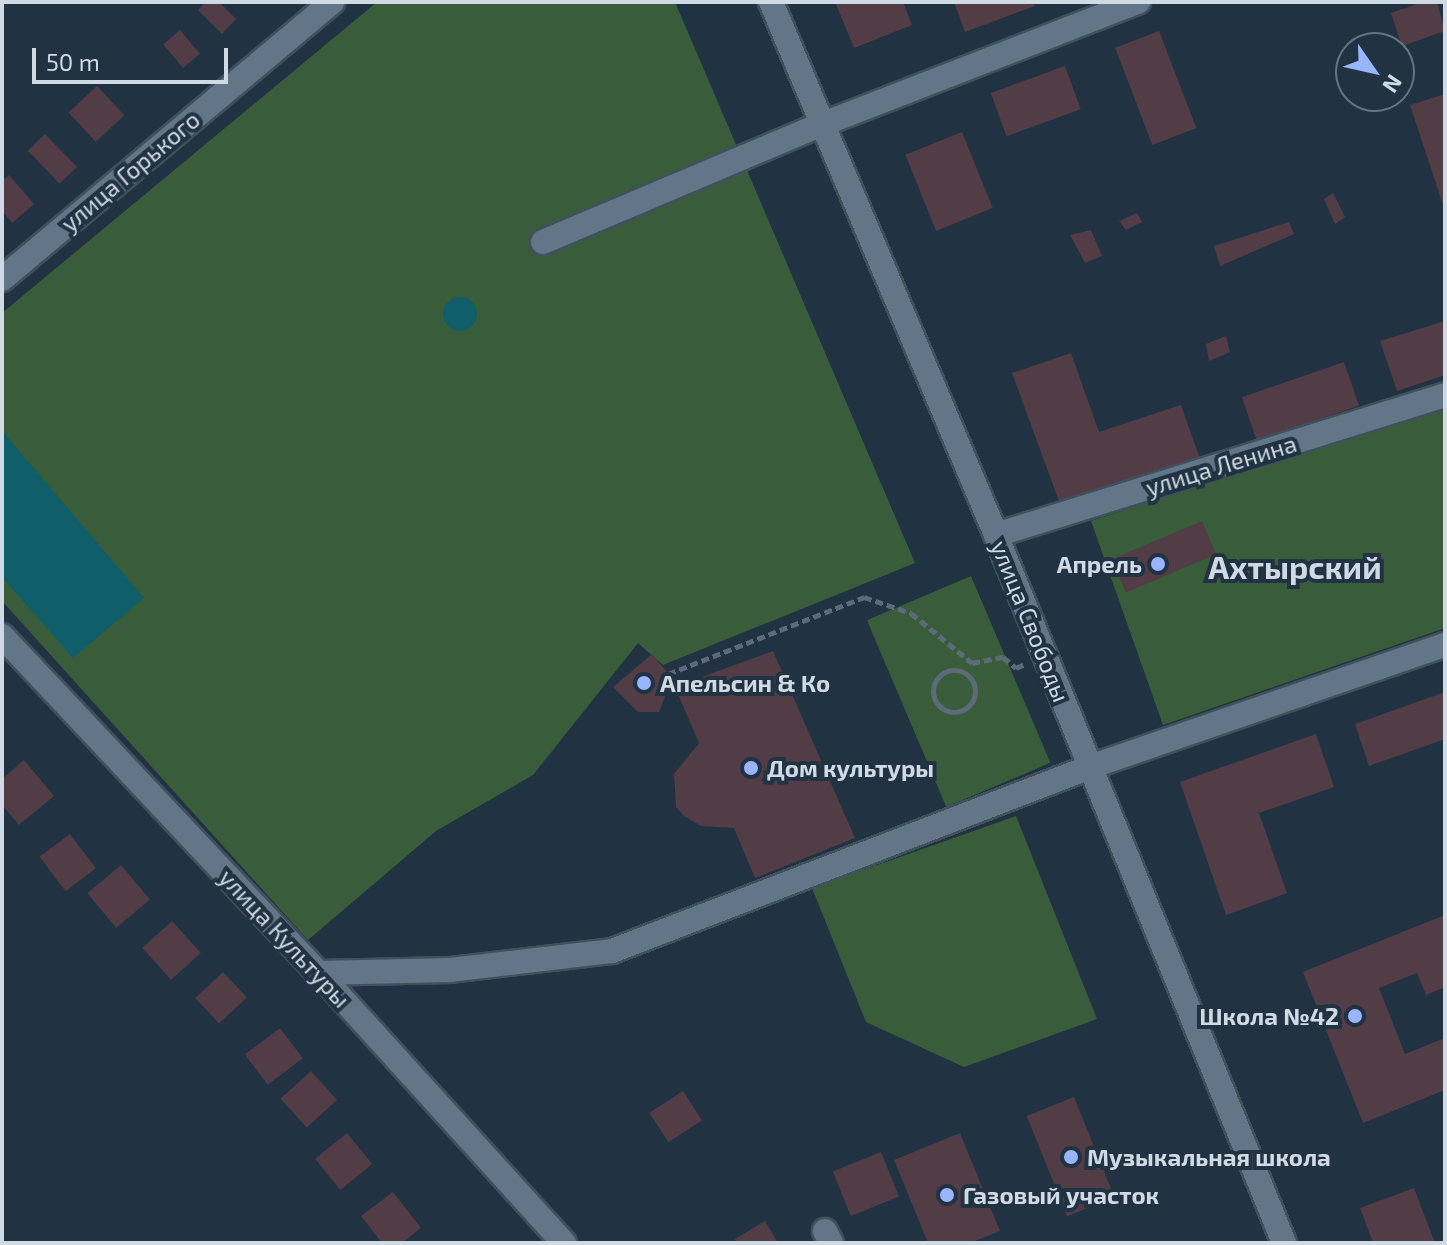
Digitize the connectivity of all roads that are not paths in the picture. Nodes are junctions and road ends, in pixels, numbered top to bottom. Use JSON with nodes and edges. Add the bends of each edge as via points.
{"nodes":[{"id":1,"x":332,"y":2,"type":"edge"},
{"id":2,"x":771,"y":2,"type":"edge"},
{"id":3,"x":1138,"y":2,"type":"edge"},
{"id":4,"x":823,"y":124,"type":"junction"},
{"id":5,"x":543,"y":242,"type":"dead end"},
{"id":6,"x":2,"y":279,"type":"edge"},
{"id":7,"x":1445,"y":395,"type":"edge"},
{"id":8,"x":996,"y":535,"type":"junction"},
{"id":9,"x":2,"y":636,"type":"edge"},
{"id":10,"x":1445,"y":645,"type":"edge"},
{"id":11,"x":1090,"y":767,"type":"junction"},
{"id":12,"x":319,"y":973,"type":"junction"},
{"id":13,"x":564,"y":1243,"type":"edge"},
{"id":14,"x":1284,"y":1243,"type":"edge"}],
"edges":[{"from":1,"to":6,"type":"street","name":"улица Горького"},
{"from":2,"to":4,"type":"street","name":"улица Свободы"},
{"from":3,"to":4,"type":"street"},
{"from":4,"to":5,"type":"street"},
{"from":4,"to":8,"type":"street","name":"улица Свободы"},
{"from":7,"to":8,"type":"street","name":"улица Ленина"},
{"from":8,"to":11,"type":"street","name":"улица Свободы"},
{"from":9,"to":12,"type":"street","name":"улица Культуры"},
{"from":10,"to":11,"type":"street"},
{"from":11,"to":12,"type":"street","via":[[612,951],[450,970]]},
{"from":11,"to":14,"type":"street","name":"улица Свободы"},
{"from":12,"to":13,"type":"street","name":"улица Культуры"}]}
